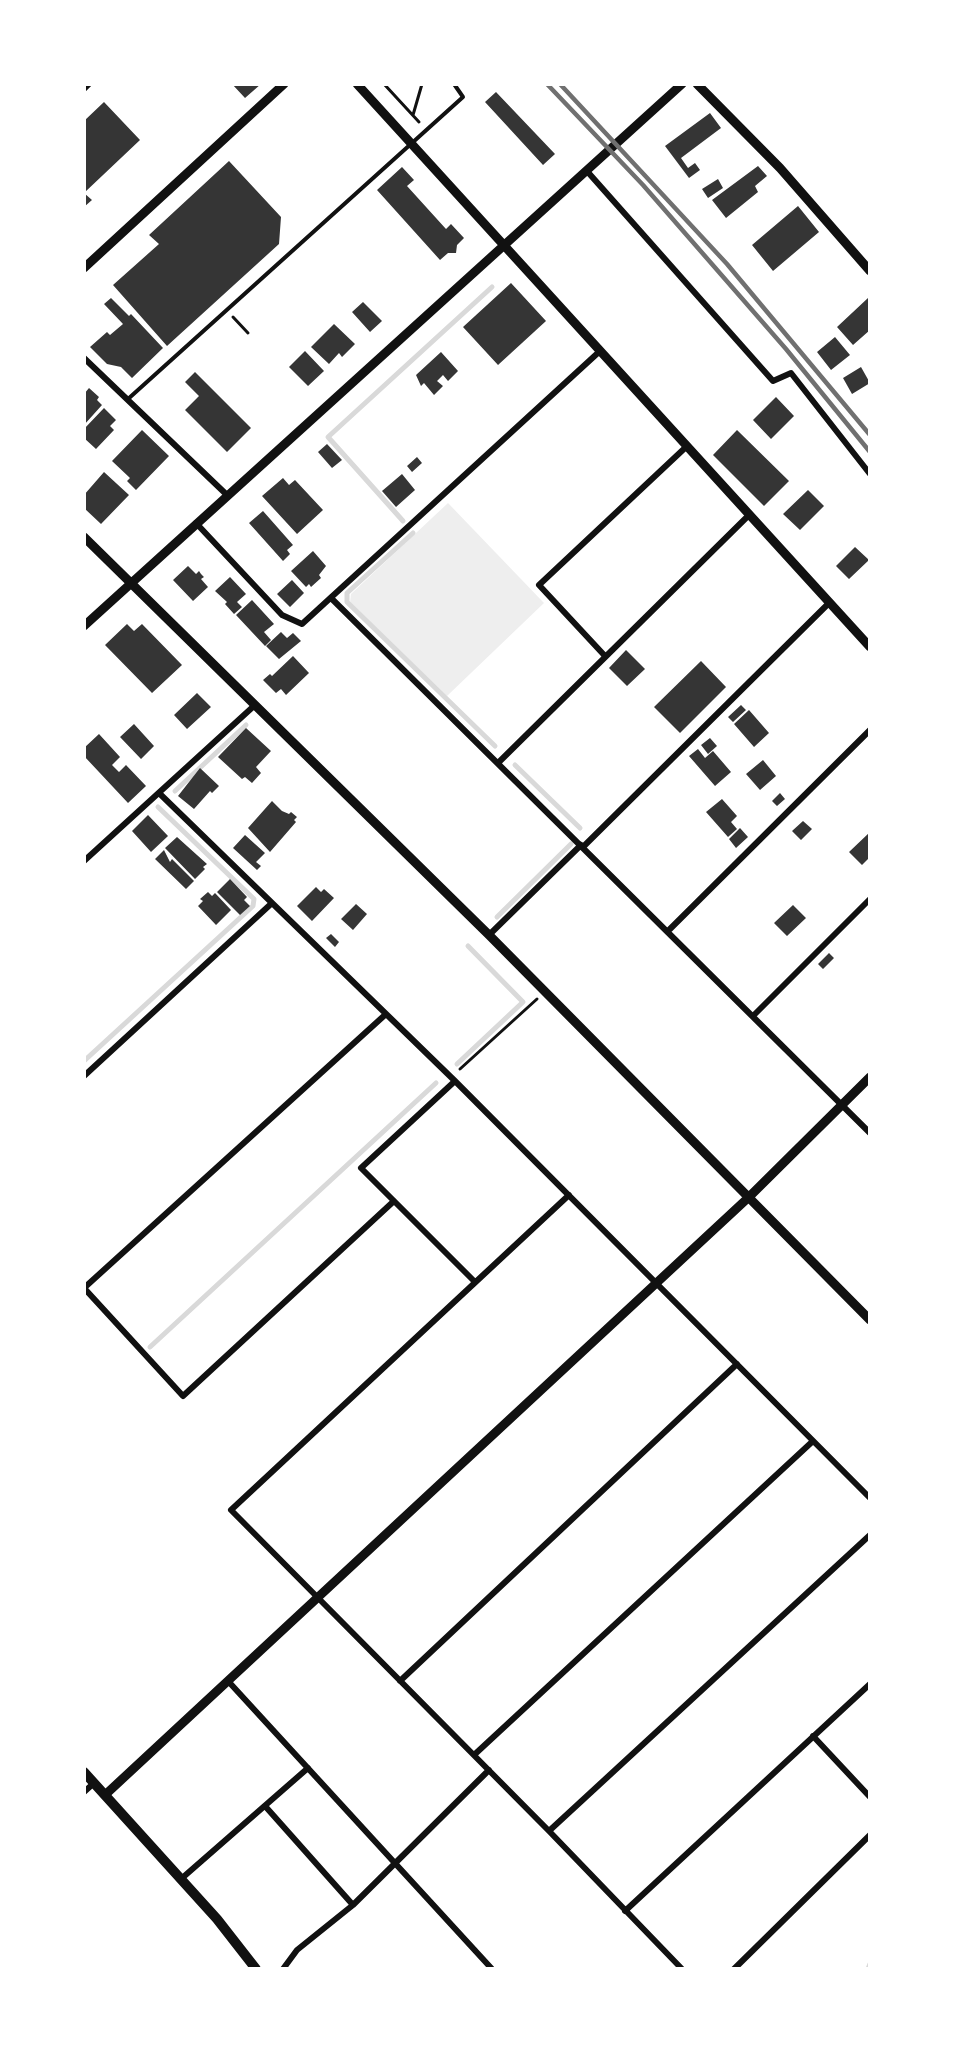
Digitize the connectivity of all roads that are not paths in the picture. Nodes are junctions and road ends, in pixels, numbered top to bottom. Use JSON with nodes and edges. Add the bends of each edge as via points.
{"nodes":[{"id":1,"x":89,"y":84,"type":"edge"},
{"id":2,"x":284,"y":84,"type":"edge"},
{"id":3,"x":357,"y":84,"type":"edge"},
{"id":4,"x":454,"y":84,"type":"edge"},
{"id":5,"x":682,"y":84,"type":"edge"},
{"id":6,"x":697,"y":84,"type":"edge"},
{"id":7,"x":84,"y":89,"type":"edge"},
{"id":8,"x":412,"y":143,"type":"junction"},
{"id":9,"x":586,"y":170,"type":"junction"},
{"id":10,"x":503,"y":245,"type":"junction"},
{"id":11,"x":84,"y":268,"type":"edge"},
{"id":12,"x":870,"y":271,"type":"edge"},
{"id":13,"x":600,"y":351,"type":"junction"},
{"id":14,"x":84,"y":358,"type":"edge"},
{"id":15,"x":127,"y":400,"type":"junction"},
{"id":16,"x":686,"y":447,"type":"junction"},
{"id":17,"x":870,"y":474,"type":"edge"},
{"id":18,"x":226,"y":495,"type":"junction"},
{"id":19,"x":749,"y":515,"type":"junction"},
{"id":20,"x":196,"y":523,"type":"junction"},
{"id":21,"x":84,"y":537,"type":"edge"},
{"id":22,"x":131,"y":583,"type":"junction"},
{"id":23,"x":331,"y":598,"type":"junction"},
{"id":24,"x":829,"y":603,"type":"junction"},
{"id":25,"x":84,"y":626,"type":"edge"},
{"id":26,"x":870,"y":647,"type":"edge"},
{"id":27,"x":604,"y":656,"type":"junction"},
{"id":28,"x":255,"y":705,"type":"junction"},
{"id":29,"x":870,"y":730,"type":"edge"},
{"id":30,"x":499,"y":762,"type":"junction"},
{"id":31,"x":159,"y":793,"type":"junction"},
{"id":32,"x":582,"y":846,"type":"junction"},
{"id":33,"x":84,"y":861,"type":"edge"},
{"id":34,"x":870,"y":899,"type":"edge"},
{"id":35,"x":272,"y":903,"type":"junction"},
{"id":36,"x":668,"y":931,"type":"junction"},
{"id":37,"x":489,"y":935,"type":"junction"},
{"id":38,"x":386,"y":1014,"type":"junction"},
{"id":39,"x":753,"y":1016,"type":"junction"},
{"id":40,"x":84,"y":1076,"type":"edge"},
{"id":41,"x":870,"y":1077,"type":"edge"},
{"id":42,"x":453,"y":1079,"type":"junction"},
{"id":43,"x":842,"y":1105,"type":"junction"},
{"id":44,"x":870,"y":1133,"type":"edge"},
{"id":45,"x":569,"y":1195,"type":"junction"},
{"id":46,"x":749,"y":1197,"type":"junction"},
{"id":47,"x":394,"y":1201,"type":"junction"},
{"id":48,"x":475,"y":1282,"type":"junction"},
{"id":49,"x":657,"y":1284,"type":"junction"},
{"id":50,"x":84,"y":1288,"type":"edge"},
{"id":51,"x":870,"y":1320,"type":"edge"},
{"id":52,"x":737,"y":1364,"type":"junction"},
{"id":53,"x":813,"y":1441,"type":"junction"},
{"id":54,"x":870,"y":1498,"type":"edge"},
{"id":55,"x":870,"y":1535,"type":"edge"},
{"id":56,"x":318,"y":1597,"type":"junction"},
{"id":57,"x":228,"y":1681,"type":"junction"},
{"id":58,"x":400,"y":1681,"type":"junction"},
{"id":59,"x":870,"y":1684,"type":"edge"},
{"id":60,"x":813,"y":1736,"type":"junction"},
{"id":61,"x":474,"y":1755,"type":"junction"},
{"id":62,"x":308,"y":1768,"type":"junction"},
{"id":63,"x":489,"y":1770,"type":"junction"},
{"id":64,"x":84,"y":1772,"type":"edge"},
{"id":65,"x":94,"y":1783,"type":"junction"},
{"id":66,"x":84,"y":1792,"type":"edge"},
{"id":67,"x":105,"y":1795,"type":"junction"},
{"id":68,"x":870,"y":1797,"type":"edge"},
{"id":69,"x":265,"y":1806,"type":"junction"},
{"id":70,"x":549,"y":1831,"type":"junction"},
{"id":71,"x":870,"y":1835,"type":"edge"},
{"id":72,"x":396,"y":1864,"type":"junction"},
{"id":73,"x":181,"y":1879,"type":"junction"},
{"id":74,"x":353,"y":1905,"type":"junction"},
{"id":75,"x":625,"y":1911,"type":"junction"},
{"id":76,"x":256,"y":1969,"type":"edge"},
{"id":77,"x":283,"y":1969,"type":"edge"},
{"id":78,"x":492,"y":1969,"type":"edge"},
{"id":79,"x":682,"y":1969,"type":"edge"},
{"id":80,"x":734,"y":1969,"type":"edge"}],
"edges":[{"from":1,"to":7,"type":"street"},
{"from":2,"to":11,"type":"street"},
{"from":3,"to":8,"type":"street"},
{"from":4,"to":8,"type":"lane","via":[[463,97]]},
{"from":5,"to":9,"type":"street"},
{"from":6,"to":12,"type":"street","via":[[780,168]]},
{"from":8,"to":10,"type":"street"},
{"from":8,"to":15,"type":"lane"},
{"from":9,"to":10,"type":"street"},
{"from":9,"to":17,"type":"street","via":[[773,381],[791,373]]},
{"from":10,"to":13,"type":"street"},
{"from":10,"to":18,"type":"street"},
{"from":13,"to":16,"type":"street"},
{"from":13,"to":23,"type":"street"},
{"from":14,"to":15,"type":"street"},
{"from":15,"to":18,"type":"street"},
{"from":16,"to":19,"type":"street"},
{"from":16,"to":27,"type":"street","via":[[539,585]]},
{"from":18,"to":20,"type":"street"},
{"from":19,"to":24,"type":"street"},
{"from":19,"to":27,"type":"street"},
{"from":20,"to":22,"type":"street"},
{"from":20,"to":23,"type":"street","via":[[282,615],[302,624]]},
{"from":21,"to":22,"type":"street"},
{"from":22,"to":25,"type":"street"},
{"from":22,"to":28,"type":"street"},
{"from":23,"to":30,"type":"street"},
{"from":24,"to":26,"type":"street"},
{"from":24,"to":32,"type":"street"},
{"from":27,"to":30,"type":"street"},
{"from":28,"to":31,"type":"street"},
{"from":28,"to":37,"type":"street"},
{"from":29,"to":36,"type":"street"},
{"from":30,"to":32,"type":"street"},
{"from":31,"to":33,"type":"street"},
{"from":31,"to":35,"type":"street"},
{"from":32,"to":36,"type":"street"},
{"from":32,"to":37,"type":"street"},
{"from":34,"to":39,"type":"street"},
{"from":35,"to":38,"type":"street"},
{"from":35,"to":40,"type":"street"},
{"from":36,"to":39,"type":"street"},
{"from":37,"to":46,"type":"street"},
{"from":38,"to":42,"type":"street"},
{"from":38,"to":50,"type":"street"},
{"from":39,"to":43,"type":"street"},
{"from":41,"to":43,"type":"street"},
{"from":42,"to":45,"type":"street"},
{"from":42,"to":47,"type":"street","via":[[360,1168]]},
{"from":43,"to":44,"type":"street"},
{"from":43,"to":46,"type":"street"},
{"from":45,"to":48,"type":"street"},
{"from":45,"to":49,"type":"street"},
{"from":46,"to":49,"type":"street"},
{"from":46,"to":51,"type":"street"},
{"from":47,"to":48,"type":"street"},
{"from":47,"to":50,"type":"street","via":[[183,1396]]},
{"from":48,"to":56,"type":"street","via":[[231,1510]]},
{"from":49,"to":52,"type":"street"},
{"from":49,"to":56,"type":"street"},
{"from":52,"to":53,"type":"street"},
{"from":52,"to":58,"type":"street"},
{"from":53,"to":54,"type":"street"},
{"from":53,"to":61,"type":"street"},
{"from":55,"to":70,"type":"street"},
{"from":56,"to":57,"type":"street"},
{"from":56,"to":58,"type":"street"},
{"from":57,"to":62,"type":"street"},
{"from":57,"to":67,"type":"street"},
{"from":58,"to":61,"type":"street"},
{"from":59,"to":60,"type":"street"},
{"from":60,"to":68,"type":"street"},
{"from":60,"to":75,"type":"street"},
{"from":61,"to":63,"type":"street"},
{"from":62,"to":69,"type":"street"},
{"from":62,"to":72,"type":"street"},
{"from":63,"to":70,"type":"street"},
{"from":63,"to":72,"type":"street"},
{"from":64,"to":65,"type":"main road"},
{"from":65,"to":66,"type":"street"},
{"from":65,"to":67,"type":"main road"},
{"from":67,"to":73,"type":"main road"},
{"from":69,"to":73,"type":"street"},
{"from":69,"to":74,"type":"street"},
{"from":70,"to":75,"type":"street"},
{"from":71,"to":80,"type":"street"},
{"from":72,"to":74,"type":"street"},
{"from":72,"to":78,"type":"street"},
{"from":73,"to":76,"type":"main road"},
{"from":74,"to":77,"type":"street","via":[[297,1950]]},
{"from":75,"to":79,"type":"street"}]}
